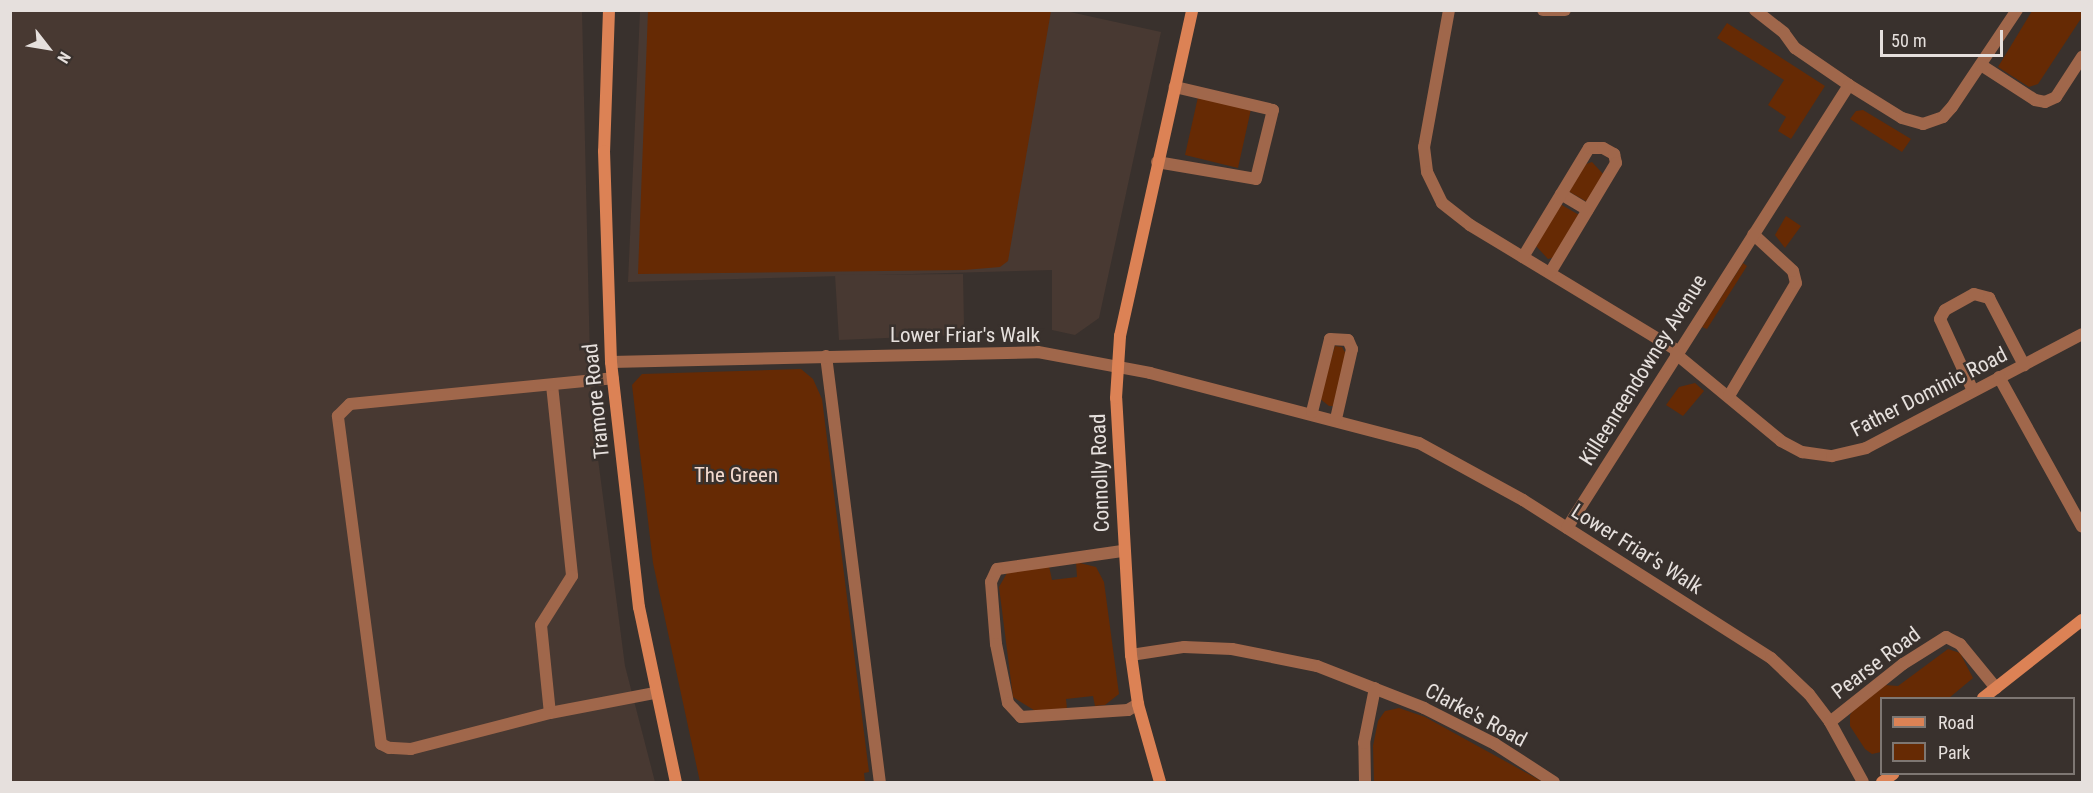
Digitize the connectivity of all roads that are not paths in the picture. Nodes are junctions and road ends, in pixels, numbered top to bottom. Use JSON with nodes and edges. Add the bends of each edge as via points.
{"nodes":[{"id":1,"x":609,"y":10,"type":"edge"},
{"id":2,"x":1192,"y":10,"type":"edge"},
{"id":3,"x":1449,"y":10,"type":"edge"},
{"id":4,"x":1544,"y":10,"type":"edge"},
{"id":5,"x":1565,"y":10,"type":"edge"},
{"id":6,"x":1755,"y":10,"type":"edge"},
{"id":7,"x":2017,"y":10,"type":"edge"},
{"id":8,"x":2082,"y":57,"type":"edge"},
{"id":9,"x":1981,"y":65,"type":"junction"},
{"id":10,"x":1849,"y":85,"type":"junction"},
{"id":11,"x":1175,"y":87,"type":"junction"},
{"id":12,"x":1157,"y":162,"type":"junction"},
{"id":13,"x":1561,"y":194,"type":"junction"},
{"id":14,"x":1588,"y":210,"type":"junction"},
{"id":15,"x":1753,"y":234,"type":"junction"},
{"id":16,"x":1523,"y":257,"type":"junction"},
{"id":17,"x":1550,"y":273,"type":"junction"},
{"id":18,"x":2082,"y":334,"type":"edge"},
{"id":19,"x":1677,"y":352,"type":"junction"},
{"id":20,"x":826,"y":356,"type":"junction"},
{"id":21,"x":611,"y":362,"type":"junction"},
{"id":22,"x":2024,"y":364,"type":"junction"},
{"id":23,"x":1118,"y":366,"type":"junction"},
{"id":24,"x":1999,"y":377,"type":"junction"},
{"id":25,"x":613,"y":378,"type":"junction"},
{"id":26,"x":552,"y":385,"type":"junction"},
{"id":27,"x":1973,"y":391,"type":"junction"},
{"id":28,"x":1729,"y":396,"type":"junction"},
{"id":29,"x":1312,"y":412,"type":"junction"},
{"id":30,"x":1336,"y":418,"type":"junction"},
{"id":31,"x":2082,"y":527,"type":"edge"},
{"id":32,"x":1567,"y":528,"type":"junction"},
{"id":33,"x":1122,"y":551,"type":"junction"},
{"id":34,"x":2082,"y":620,"type":"edge"},
{"id":35,"x":1131,"y":655,"type":"junction"},
{"id":36,"x":1375,"y":688,"type":"junction"},
{"id":37,"x":1996,"y":688,"type":"junction"},
{"id":38,"x":655,"y":693,"type":"junction"},
{"id":39,"x":1985,"y":697,"type":"edge"},
{"id":40,"x":1138,"y":704,"type":"junction"},
{"id":41,"x":550,"y":713,"type":"junction"},
{"id":42,"x":1830,"y":722,"type":"junction"},
{"id":43,"x":676,"y":783,"type":"edge"},
{"id":44,"x":880,"y":783,"type":"edge"},
{"id":45,"x":1160,"y":783,"type":"edge"},
{"id":46,"x":1365,"y":783,"type":"edge"},
{"id":47,"x":1554,"y":783,"type":"edge"},
{"id":48,"x":1863,"y":783,"type":"edge"}],
"edges":[{"from":1,"to":21,"type":"street","name":"Tramore Road","via":[[604,150]]},
{"from":2,"to":11,"type":"street","name":"Connolly Road"},
{"from":3,"to":16,"type":"street","name":"Father Dominic Road","via":[[1425,147],[1427,172],[1448,209]]},
{"from":4,"to":5,"type":"street"},
{"from":6,"to":10,"type":"street","via":[[1784,33],[1795,48]]},
{"from":7,"to":9,"type":"street"},
{"from":8,"to":9,"type":"street","via":[[2056,97],[2045,102],[2035,100]]},
{"from":9,"to":10,"type":"street","via":[[1943,117],[1923,124],[1902,118]]},
{"from":10,"to":15,"type":"street","name":"Killeenreendowney Avenue"},
{"from":11,"to":12,"type":"street","name":"Connolly Road"},
{"from":11,"to":12,"type":"street","via":[[1273,110],[1256,179]]},
{"from":12,"to":23,"type":"street","name":"Connolly Road","via":[[1120,336]]},
{"from":13,"to":14,"type":"street"},
{"from":13,"to":14,"type":"street","via":[[1589,148],[1603,148],[1614,154],[1616,163]]},
{"from":13,"to":16,"type":"street"},
{"from":14,"to":17,"type":"street"},
{"from":15,"to":19,"type":"street","name":"Killeenreendowney Avenue"},
{"from":15,"to":28,"type":"street","via":[[1793,271],[1796,283]]},
{"from":16,"to":17,"type":"street","name":"Father Dominic Road"},
{"from":17,"to":19,"type":"street","name":"Father Dominic Road"},
{"from":18,"to":22,"type":"street","name":"Father Dominic Road"},
{"from":19,"to":28,"type":"street","name":"Father Dominic Road"},
{"from":19,"to":32,"type":"street","name":"Killeenreendowney Avenue"},
{"from":20,"to":21,"type":"street","name":"Lower Friar's Walk"},
{"from":20,"to":23,"type":"street","name":"Lower Friar's Walk","via":[[1019,351]]},
{"from":20,"to":44,"type":"street"},
{"from":21,"to":25,"type":"street","name":"Tramore Road"},
{"from":22,"to":24,"type":"street","name":"Father Dominic Road"},
{"from":22,"to":27,"type":"street","via":[[1989,298],[1974,294],[1945,310],[1940,319]]},
{"from":23,"to":29,"type":"street","name":"Lower Friar's Walk"},
{"from":23,"to":33,"type":"street","name":"Connolly Road"},
{"from":24,"to":27,"type":"street","name":"Father Dominic Road"},
{"from":24,"to":31,"type":"street"},
{"from":25,"to":26,"type":"street"},
{"from":25,"to":38,"type":"street","name":"Tramore Road","via":[[635,576]]},
{"from":26,"to":41,"type":"street","via":[[572,576],[541,625]]},
{"from":26,"to":41,"type":"street","via":[[350,404],[338,417],[381,744],[411,749]]},
{"from":27,"to":28,"type":"street","name":"Father Dominic Road","via":[[1866,448],[1832,456],[1810,455],[1791,447]]},
{"from":29,"to":30,"type":"street","name":"Lower Friar's Walk"},
{"from":29,"to":30,"type":"street","via":[[1330,339],[1348,340],[1352,349]]},
{"from":30,"to":32,"type":"street","name":"Lower Friar's Walk","via":[[1446,454]]},
{"from":32,"to":42,"type":"street","name":"Lower Friar's Walk","via":[[1771,658],[1809,694]]},
{"from":33,"to":35,"type":"street","name":"Connolly Road"},
{"from":33,"to":40,"type":"street","via":[[997,569],[991,582],[996,644],[1008,703],[1021,717],[1128,710]]},
{"from":34,"to":37,"type":"street"},
{"from":35,"to":36,"type":"street","name":"Clarke's Road","via":[[1184,647],[1248,651],[1300,661]]},
{"from":35,"to":40,"type":"street","name":"Connolly Road"},
{"from":36,"to":46,"type":"street","via":[[1364,743]]},
{"from":36,"to":47,"type":"street","name":"Clarke's Road","via":[[1495,744]]},
{"from":37,"to":39,"type":"street"},
{"from":37,"to":42,"type":"street","name":"Pearse Road","via":[[1960,644],[1946,638],[1904,664]]},
{"from":38,"to":41,"type":"street"},
{"from":38,"to":43,"type":"street","name":"Tramore Road"},
{"from":40,"to":45,"type":"street","name":"Connolly Road"},
{"from":42,"to":48,"type":"street","name":"Lower Friar's Walk"}]}
